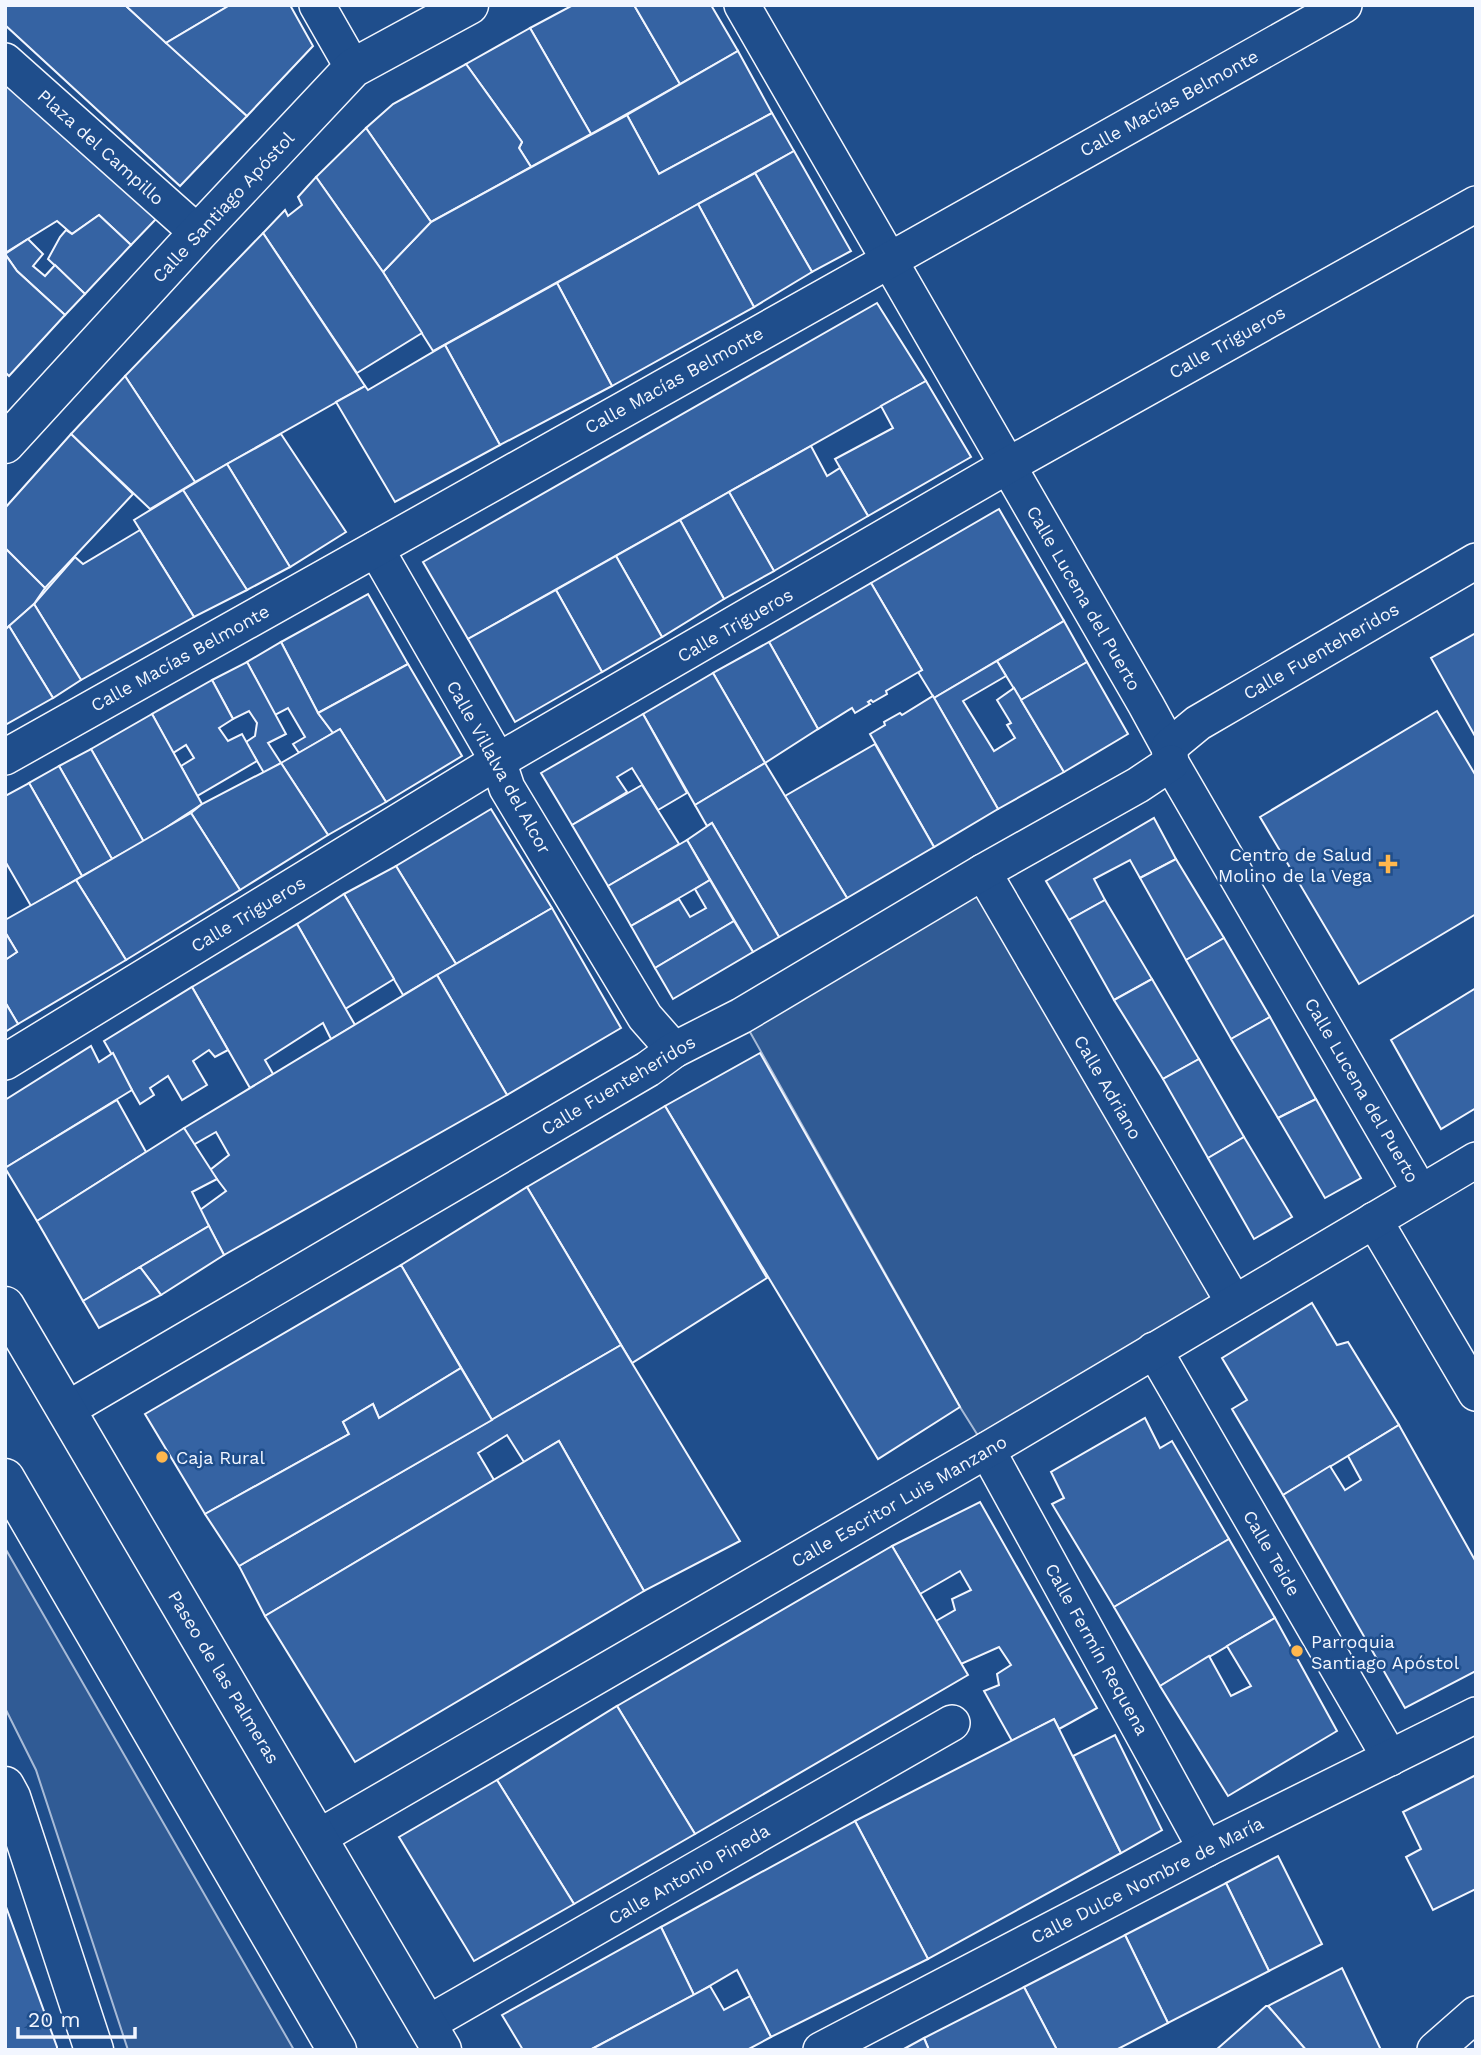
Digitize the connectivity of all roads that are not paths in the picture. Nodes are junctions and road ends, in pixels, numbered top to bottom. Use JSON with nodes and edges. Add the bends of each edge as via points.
{"nodes":[{"id":1,"x":317,"y":5,"type":"edge"},
{"id":2,"x":468,"y":5,"type":"edge"},
{"id":3,"x":742,"y":5,"type":"edge"},
{"id":4,"x":1345,"y":5,"type":"edge"},
{"id":5,"x":5,"y":61,"type":"edge"},
{"id":6,"x":353,"y":68,"type":"junction"},
{"id":7,"x":1476,"y":204,"type":"edge"},
{"id":8,"x":198,"y":233,"type":"junction"},
{"id":9,"x":890,"y":259,"type":"junction"},
{"id":10,"x":5,"y":444,"type":"edge"},
{"id":11,"x":1007,"y":466,"type":"junction"},
{"id":12,"x":376,"y":549,"type":"junction"},
{"id":13,"x":1476,"y":561,"type":"edge"},
{"id":14,"x":1170,"y":755,"type":"junction"},
{"id":15,"x":5,"y":757,"type":"edge"},
{"id":16,"x":498,"y":761,"type":"junction"},
{"id":17,"x":983,"y":872,"type":"junction"},
{"id":18,"x":674,"y":1050,"type":"junction"},
{"id":19,"x":5,"y":1062,"type":"edge"},
{"id":20,"x":1476,"y":1160,"type":"edge"},
{"id":21,"x":1420,"y":1192,"type":"junction"},
{"id":22,"x":1374,"y":1220,"type":"junction"},
{"id":23,"x":1234,"y":1303,"type":"junction"},
{"id":24,"x":5,"y":1306,"type":"edge"},
{"id":25,"x":1154,"y":1350,"type":"junction"},
{"id":26,"x":1476,"y":1393,"type":"edge"},
{"id":27,"x":66,"y":1410,"type":"junction"},
{"id":28,"x":987,"y":1450,"type":"junction"},
{"id":29,"x":5,"y":1478,"type":"edge"},
{"id":30,"x":1476,"y":1715,"type":"edge"},
{"id":31,"x":952,"y":1723,"type":"dead end"},
{"id":32,"x":1390,"y":1758,"type":"junction"},
{"id":33,"x":5,"y":1786,"type":"edge"},
{"id":34,"x":318,"y":1837,"type":"junction"},
{"id":35,"x":1206,"y":1849,"type":"junction"},
{"id":36,"x":1476,"y":2014,"type":"edge"},
{"id":37,"x":434,"y":2037,"type":"edge"},
{"id":38,"x":94,"y":2050,"type":"edge"},
{"id":39,"x":337,"y":2050,"type":"edge"},
{"id":40,"x":821,"y":2050,"type":"edge"},
{"id":41,"x":1435,"y":2050,"type":"edge"}],
"edges":[{"from":1,"to":6,"type":"street"},
{"from":2,"to":6,"type":"street","name":"Calle Santiago Apóstol"},
{"from":3,"to":9,"type":"street","name":"Calle Lucena del Puerto"},
{"from":4,"to":9,"type":"street","name":"Calle Macías Belmonte"},
{"from":5,"to":8,"type":"street","name":"Plaza del Campillo"},
{"from":6,"to":8,"type":"street","name":"Calle Santiago Apóstol"},
{"from":7,"to":11,"type":"street","name":"Calle Trigueros"},
{"from":8,"to":10,"type":"street","name":"Calle Santiago Apóstol"},
{"from":9,"to":11,"type":"street","name":"Calle Lucena del Puerto"},
{"from":9,"to":12,"type":"street","name":"Calle Macías Belmonte"},
{"from":11,"to":14,"type":"street","name":"Calle Lucena del Puerto"},
{"from":11,"to":16,"type":"street","name":"Calle Trigueros"},
{"from":12,"to":15,"type":"street","name":"Calle Macías Belmonte"},
{"from":12,"to":16,"type":"street","name":"Calle Villalva del Alcor"},
{"from":13,"to":14,"type":"street","name":"Calle Fuenteheridos","via":[[1198,723]]},
{"from":14,"to":17,"type":"street","name":"Calle Fuenteheridos","via":[[1138,785]]},
{"from":14,"to":21,"type":"street","name":"Calle Lucena del Puerto"},
{"from":16,"to":18,"type":"street","name":"Calle Villalva del Alcor","via":[[507,788],[645,1017]]},
{"from":16,"to":19,"type":"street","name":"Calle Trigueros"},
{"from":17,"to":18,"type":"street","name":"Calle Fuenteheridos","via":[[741,1016]]},
{"from":17,"to":23,"type":"street","name":"Calle Adriano"},
{"from":18,"to":27,"type":"street","name":"Calle Fuenteheridos"},
{"from":20,"to":21,"type":"street","name":"Calle Escritor Luis Manzano"},
{"from":21,"to":22,"type":"street","name":"Calle Escritor Luis Manzano"},
{"from":22,"to":23,"type":"street","name":"Calle Escritor Luis Manzano"},
{"from":22,"to":26,"type":"street"},
{"from":23,"to":25,"type":"street","name":"Calle Escritor Luis Manzano"},
{"from":24,"to":27,"type":"street","name":"Paseo de las Palmeras"},
{"from":25,"to":28,"type":"street","name":"Calle Escritor Luis Manzano"},
{"from":25,"to":32,"type":"street","name":"Calle Teide"},
{"from":27,"to":34,"type":"street","name":"Paseo de las Palmeras"},
{"from":28,"to":34,"type":"street","name":"Calle Escritor Luis Manzano"},
{"from":28,"to":35,"type":"street","name":"Calle Fermín Requena"},
{"from":29,"to":39,"type":"street"},
{"from":30,"to":32,"type":"street","name":"Calle Dulce Nombre de María"},
{"from":31,"to":37,"type":"street","name":"Calle Antonio Pineda"},
{"from":32,"to":35,"type":"street","name":"Calle Dulce Nombre de María"},
{"from":33,"to":38,"type":"street"},
{"from":34,"to":37,"type":"street","name":"Paseo de las Palmeras"},
{"from":35,"to":40,"type":"street","name":"Calle Dulce Nombre de María"},
{"from":36,"to":41,"type":"street"}]}
